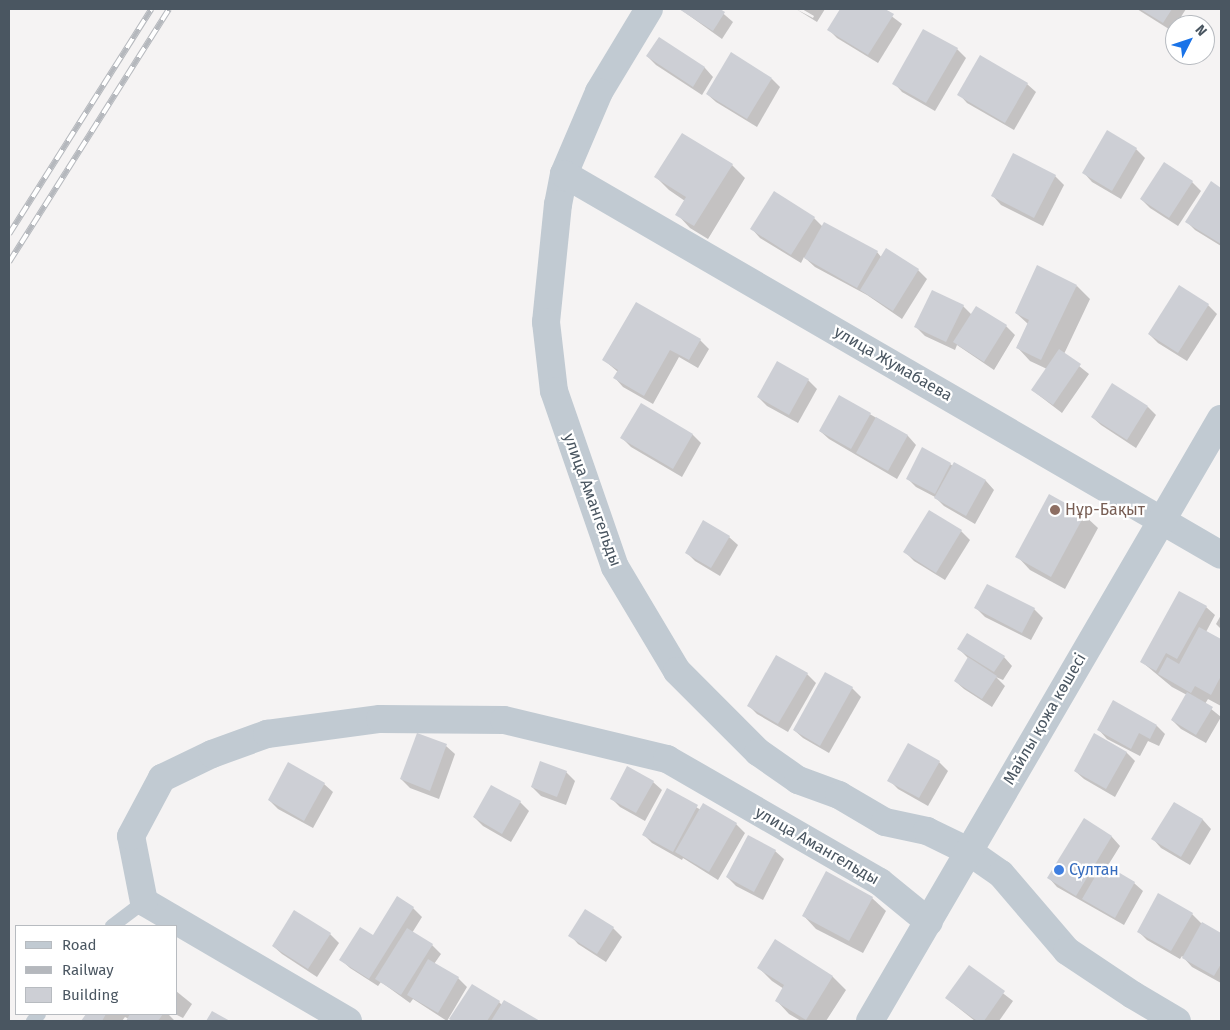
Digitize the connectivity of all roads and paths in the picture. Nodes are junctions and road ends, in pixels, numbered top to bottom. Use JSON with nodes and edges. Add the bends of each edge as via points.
{"nodes":[{"id":1,"x":649,"y":9,"type":"edge"},
{"id":2,"x":564,"y":174,"type":"junction"},
{"id":3,"x":1221,"y":419,"type":"edge"},
{"id":4,"x":1161,"y":520,"type":"junction"},
{"id":5,"x":1221,"y":555,"type":"edge"},
{"id":6,"x":968,"y":851,"type":"junction"},
{"id":7,"x":144,"y":902,"type":"junction"},
{"id":8,"x":930,"y":922,"type":"junction"},
{"id":9,"x":113,"y":925,"type":"edge"},
{"id":10,"x":348,"y":1021,"type":"edge"},
{"id":11,"x":870,"y":1021,"type":"edge"},
{"id":12,"x":1177,"y":1021,"type":"edge"}],
"edges":[{"from":1,"to":2,"type":"street","name":"улица Амангельды","via":[[599,92]]},
{"from":2,"to":4,"type":"street","name":"улица Жумабаева"},
{"from":2,"to":6,"type":"street","name":"улица Амангельды","via":[[546,322],[554,391],[615,567],[677,671],[758,752],[798,780],[839,795],[885,822],[927,831]]},
{"from":3,"to":4,"type":"street","name":"Майлы қожа көшесі"},
{"from":4,"to":5,"type":"street","name":"улица Жумабаева"},
{"from":4,"to":6,"type":"street","name":"Майлы қожа көшесі"},
{"from":6,"to":8,"type":"street","name":"Майлы қожа көшесі"},
{"from":6,"to":12,"type":"street","name":"улица Амангельды","via":[[1001,874],[1067,950]]},
{"from":7,"to":8,"type":"street","name":"улица Амангельды","via":[[131,836],[162,778],[212,754],[267,734],[380,719],[504,720],[667,759],[880,882]]},
{"from":7,"to":9,"type":"lane"},
{"from":7,"to":10,"type":"street"},
{"from":8,"to":11,"type":"street","name":"Майлы қожа көшесі"}]}
